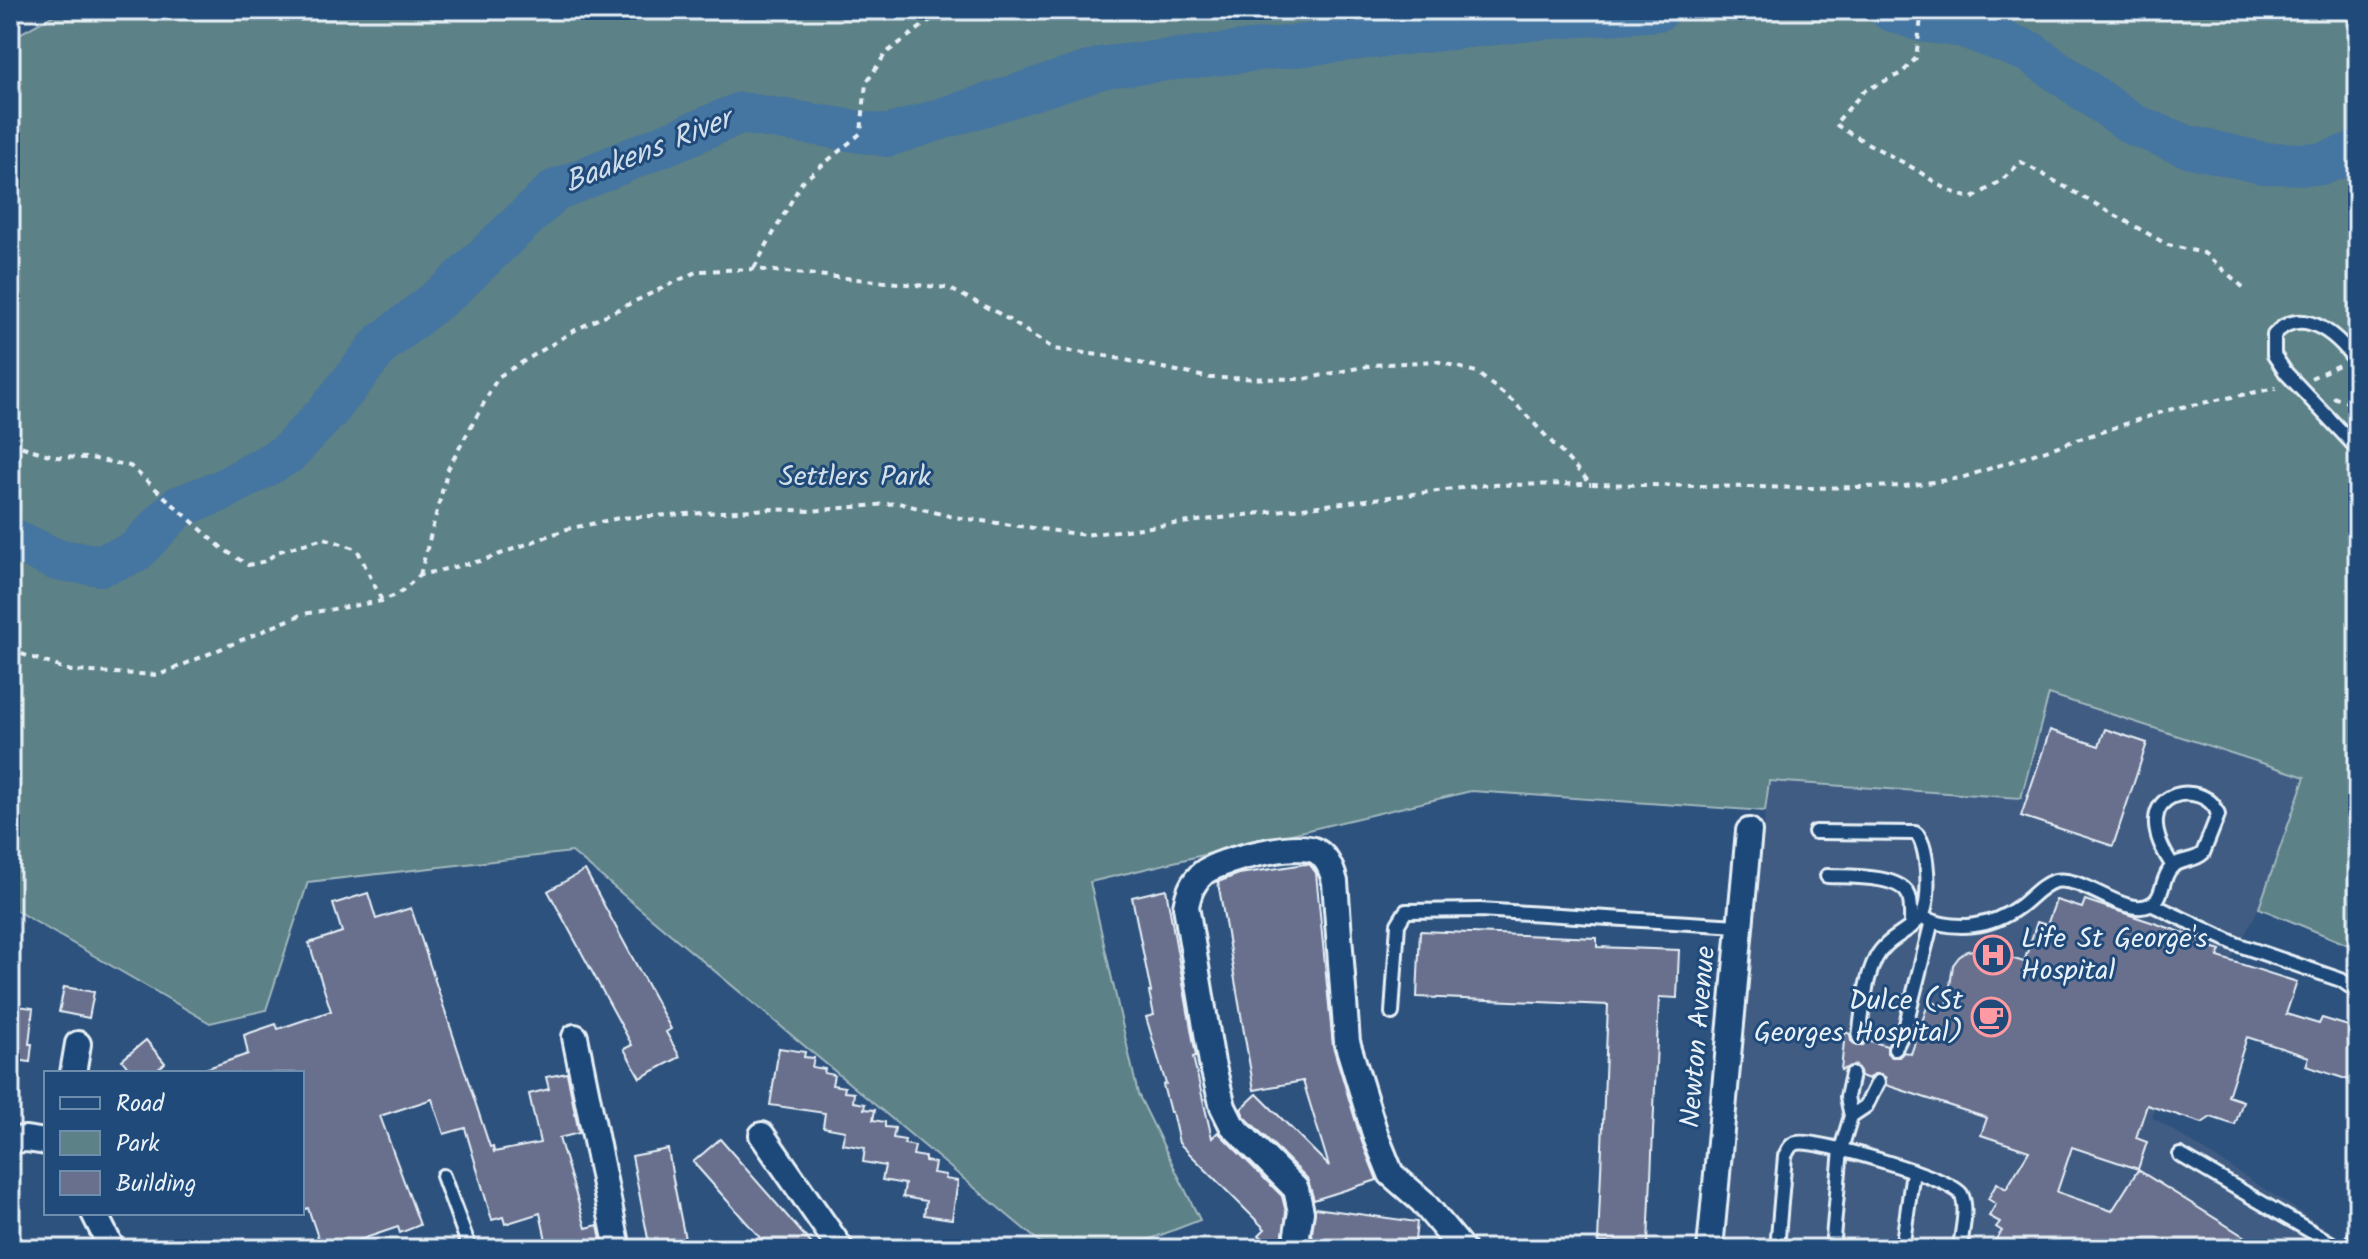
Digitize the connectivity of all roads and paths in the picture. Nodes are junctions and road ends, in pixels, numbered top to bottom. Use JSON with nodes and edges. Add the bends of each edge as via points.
{"nodes":[{"id":1,"x":22,"y":10,"type":"edge"},
{"id":2,"x":944,"y":10,"type":"edge"},
{"id":3,"x":1922,"y":10,"type":"edge"},
{"id":4,"x":10,"y":16,"type":"edge"},
{"id":5,"x":754,"y":269,"type":"junction"},
{"id":6,"x":2244,"y":288,"type":"dead end"},
{"id":7,"x":2356,"y":362,"type":"edge"},
{"id":8,"x":2297,"y":385,"type":"junction"},
{"id":9,"x":2358,"y":428,"type":"edge"},
{"id":10,"x":10,"y":443,"type":"edge"},
{"id":11,"x":2356,"y":447,"type":"edge"},
{"id":12,"x":1591,"y":484,"type":"junction"},
{"id":13,"x":420,"y":575,"type":"junction"},
{"id":14,"x":382,"y":601,"type":"junction"},
{"id":15,"x":10,"y":650,"type":"edge"},
{"id":16,"x":1749,"y":831,"type":"dead end"},
{"id":17,"x":1815,"y":832,"type":"dead end"},
{"id":18,"x":2173,"y":866,"type":"junction"},
{"id":19,"x":1827,"y":876,"type":"dead end"},
{"id":20,"x":2151,"y":904,"type":"junction"},
{"id":21,"x":1926,"y":919,"type":"junction"},
{"id":22,"x":1738,"y":926,"type":"junction"},
{"id":23,"x":1911,"y":927,"type":"junction"},
{"id":24,"x":2358,"y":992,"type":"edge"},
{"id":25,"x":1392,"y":1013,"type":"dead end"},
{"id":26,"x":575,"y":1037,"type":"dead end"},
{"id":27,"x":1859,"y":1037,"type":"dead end"},
{"id":28,"x":78,"y":1044,"type":"dead end"},
{"id":29,"x":1895,"y":1049,"type":"dead end"},
{"id":30,"x":73,"y":1071,"type":"edge"},
{"id":31,"x":1852,"y":1074,"type":"dead end"},
{"id":32,"x":1878,"y":1082,"type":"dead end"},
{"id":33,"x":1851,"y":1116,"type":"junction"},
{"id":34,"x":762,"y":1135,"type":"dead end"},
{"id":35,"x":10,"y":1140,"type":"edge"},
{"id":36,"x":44,"y":1142,"type":"edge"},
{"id":37,"x":1841,"y":1149,"type":"junction"},
{"id":38,"x":2180,"y":1155,"type":"dead end"},
{"id":39,"x":1913,"y":1171,"type":"junction"},
{"id":40,"x":443,"y":1176,"type":"dead end"},
{"id":41,"x":95,"y":1215,"type":"edge"},
{"id":42,"x":2358,"y":1243,"type":"edge"},
{"id":43,"x":112,"y":1249,"type":"edge"},
{"id":44,"x":470,"y":1249,"type":"edge"},
{"id":45,"x":618,"y":1249,"type":"edge"},
{"id":46,"x":841,"y":1249,"type":"edge"},
{"id":47,"x":1299,"y":1249,"type":"edge"},
{"id":48,"x":1462,"y":1249,"type":"edge"},
{"id":49,"x":1710,"y":1249,"type":"edge"},
{"id":50,"x":1777,"y":1249,"type":"edge"},
{"id":51,"x":1832,"y":1249,"type":"edge"},
{"id":52,"x":1902,"y":1249,"type":"edge"},
{"id":53,"x":1960,"y":1249,"type":"edge"},
{"id":54,"x":2341,"y":1249,"type":"edge"},
{"id":55,"x":2354,"y":1249,"type":"edge"}],
"edges":[{"from":1,"to":4,"type":"path"},
{"from":2,"to":5,"type":"path","via":[[886,53],[866,83],[861,133],[802,182]]},
{"from":3,"to":6,"type":"path","via":[[1916,58],[1902,73],[1864,91],[1835,124],[1955,195],[1973,198],[2021,162],[2168,245],[2204,253]]},
{"from":5,"to":12,"type":"path","via":[[948,288],[1054,349],[1210,378],[1304,379],[1373,365],[1436,361],[1476,372],[1515,403]]},
{"from":5,"to":13,"type":"path","via":[[698,271],[577,329],[498,377],[448,469]]},
{"from":7,"to":8,"type":"path"},
{"from":7,"to":8,"type":"lane","via":[[2330,331],[2302,322],[2289,324],[2274,335],[2274,355]]},
{"from":8,"to":11,"type":"lane"},
{"from":8,"to":12,"type":"path","via":[[2168,410],[1961,478],[1905,486]]},
{"from":9,"to":11,"type":"lane"},
{"from":10,"to":14,"type":"path","via":[[56,457],[130,466],[248,565],[324,538],[357,549]]},
{"from":12,"to":13,"type":"path","via":[[1486,485],[1085,535],[953,517],[899,503],[619,518]]},
{"from":13,"to":14,"type":"path"},
{"from":14,"to":15,"type":"path","via":[[303,614],[159,675],[71,671]]},
{"from":16,"to":22,"type":"street","name":"Newton Avenue"},
{"from":17,"to":21,"type":"lane","via":[[1921,837]]},
{"from":18,"to":18,"type":"lane","via":[[2156,835],[2156,812],[2171,795],[2200,797],[2212,803],[2217,819],[2203,853]]},
{"from":18,"to":20,"type":"lane"},
{"from":19,"to":23,"type":"lane","via":[[1898,883],[1908,893]]},
{"from":20,"to":21,"type":"lane","via":[[2126,904],[2055,881],[2006,916],[1977,926]]},
{"from":20,"to":24,"type":"lane","via":[[2236,944],[2341,980]]},
{"from":21,"to":23,"type":"lane"},
{"from":21,"to":29,"type":"lane","via":[[1905,1028]]},
{"from":22,"to":25,"type":"lane","via":[[1480,910],[1406,911],[1398,924]]},
{"from":22,"to":49,"type":"street","name":"Newton Avenue"},
{"from":23,"to":27,"type":"lane","via":[[1878,953]]},
{"from":26,"to":45,"type":"street"},
{"from":28,"to":30,"type":"street"},
{"from":31,"to":33,"type":"lane","via":[[1847,1097]]},
{"from":32,"to":33,"type":"lane","via":[[1866,1106]]},
{"from":33,"to":37,"type":"lane"},
{"from":34,"to":46,"type":"street"},
{"from":35,"to":36,"type":"street"},
{"from":37,"to":39,"type":"lane"},
{"from":37,"to":50,"type":"lane","via":[[1802,1142],[1789,1148]]},
{"from":37,"to":51,"type":"lane"},
{"from":38,"to":54,"type":"lane"},
{"from":39,"to":52,"type":"lane"},
{"from":39,"to":53,"type":"lane","via":[[1958,1189],[1964,1203]]},
{"from":40,"to":44,"type":"lane"},
{"from":41,"to":43,"type":"street"},
{"from":42,"to":55,"type":"street"},
{"from":47,"to":48,"type":"street","via":[[1296,1189],[1232,1125],[1223,1107],[1186,906],[1192,886],[1205,872],[1297,847],[1322,855],[1335,882],[1347,1042],[1386,1167]]}]}
